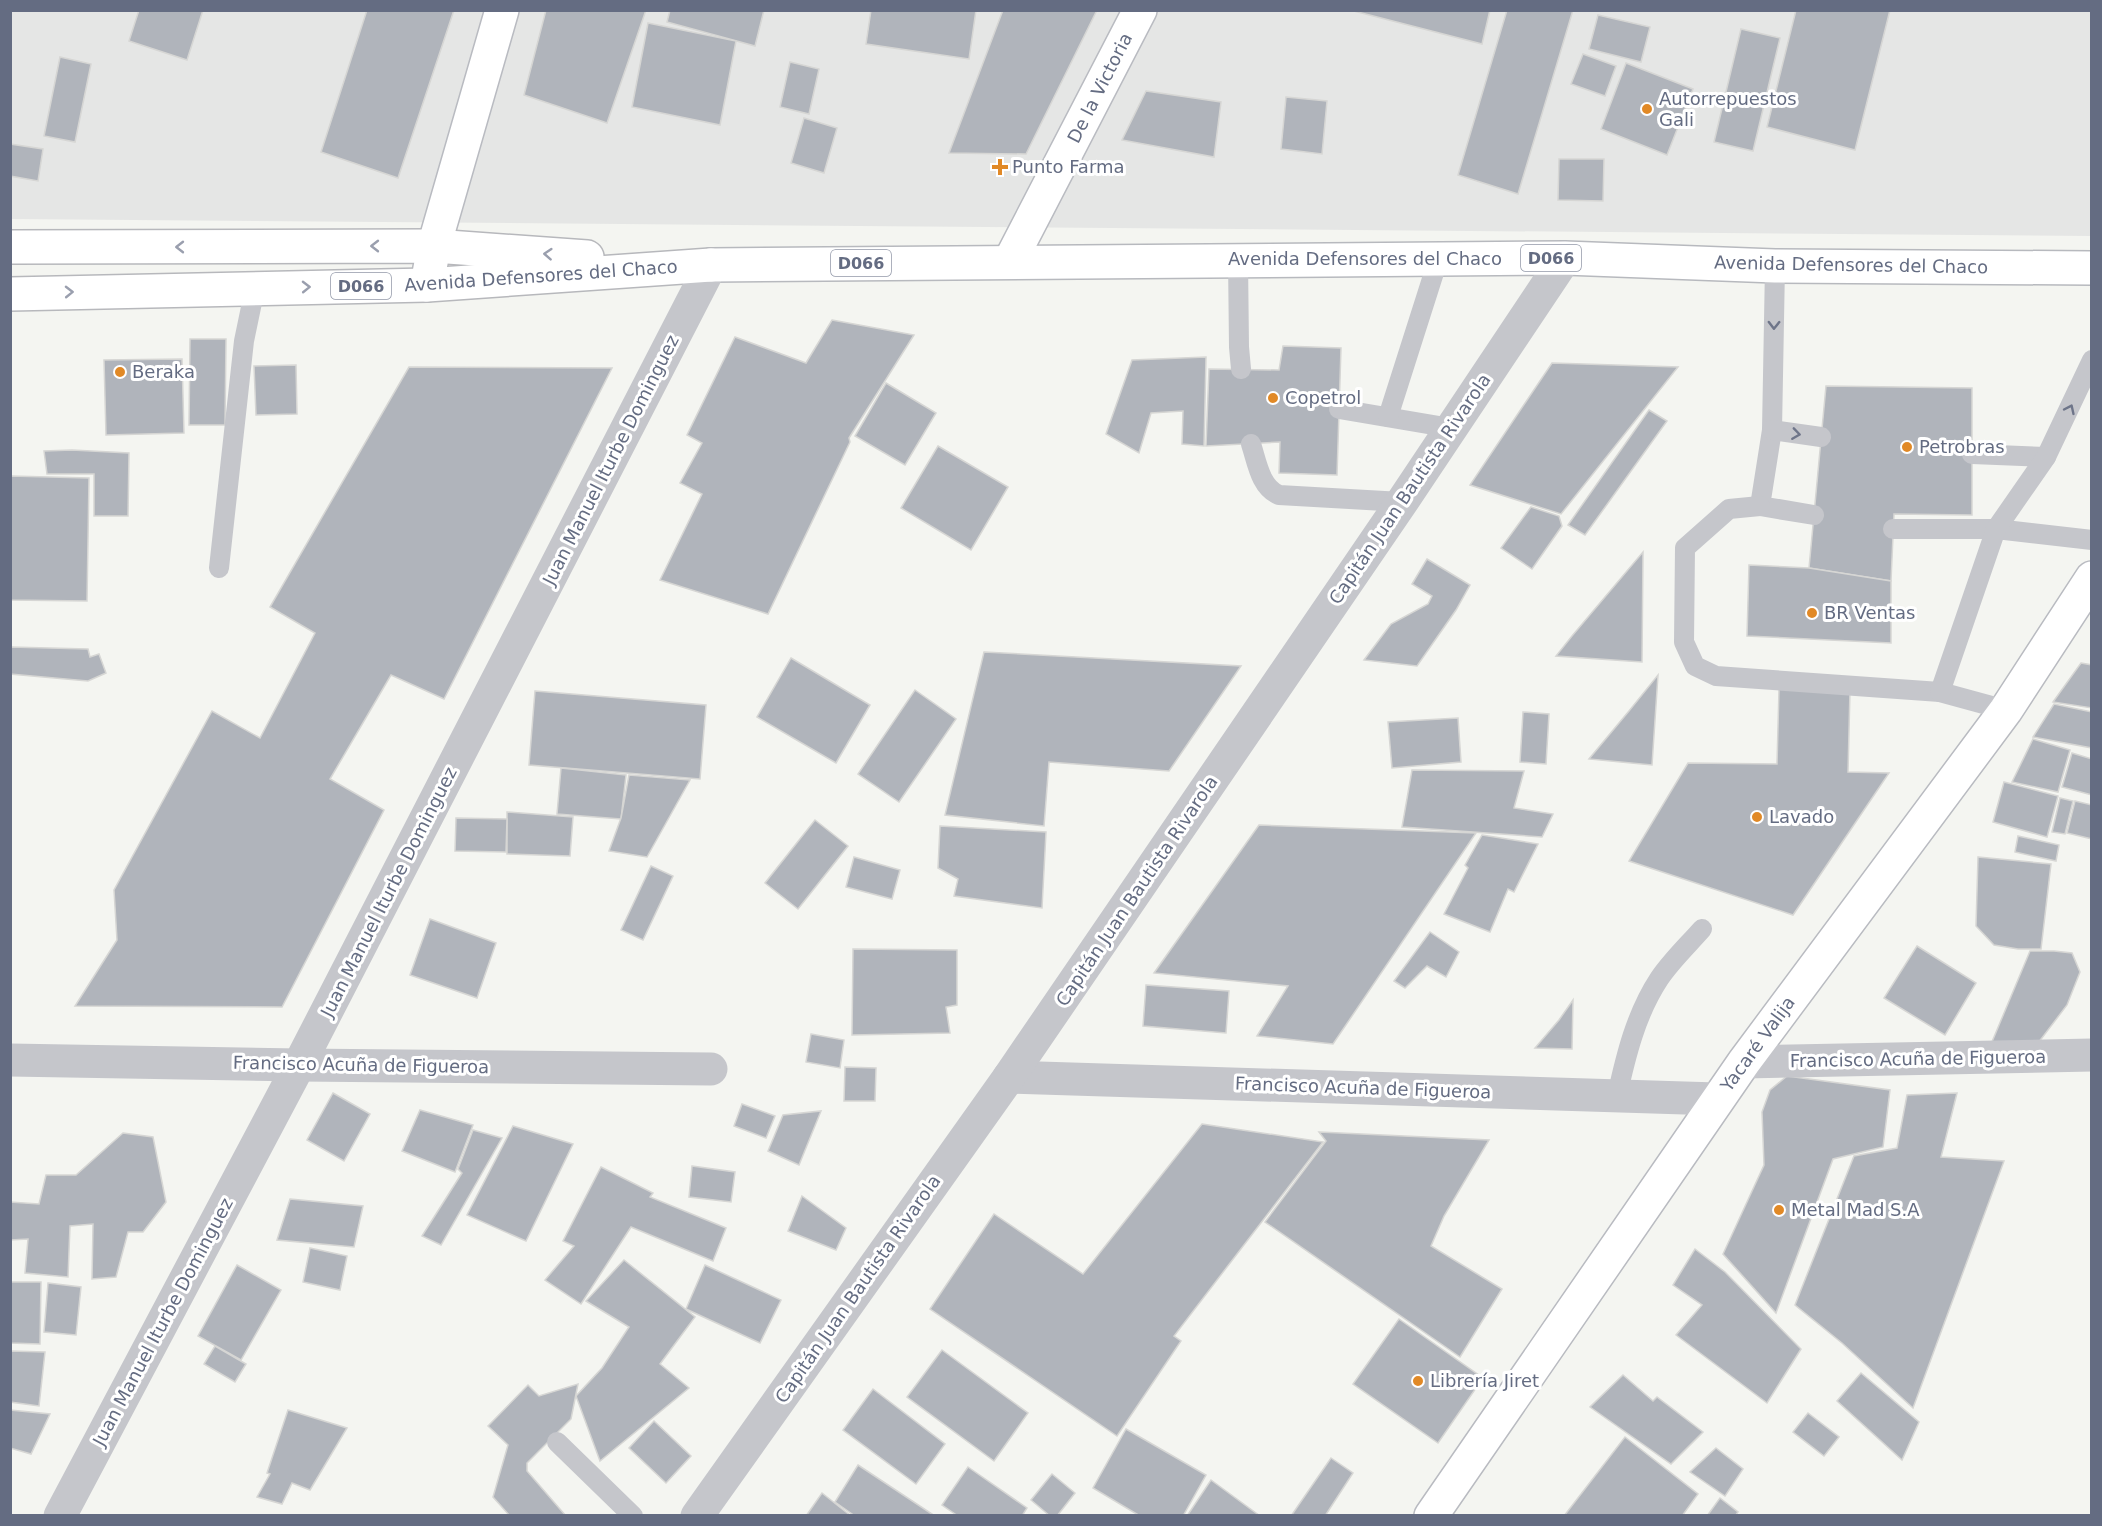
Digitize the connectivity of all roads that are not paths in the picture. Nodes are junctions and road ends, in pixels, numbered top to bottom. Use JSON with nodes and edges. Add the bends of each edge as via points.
{"nodes":[{"id":1,"x":502,"y":10,"type":"edge"},
{"id":2,"x":1140,"y":10,"type":"edge"},
{"id":3,"x":434,"y":246,"type":"junction"},
{"id":4,"x":10,"y":247,"type":"edge"},
{"id":5,"x":1565,"y":258,"type":"junction"},
{"id":6,"x":1238,"y":259,"type":"junction"},
{"id":7,"x":1438,"y":260,"type":"junction"},
{"id":8,"x":1010,"y":261,"type":"junction"},
{"id":9,"x":711,"y":265,"type":"junction"},
{"id":10,"x":1775,"y":266,"type":"junction"},
{"id":11,"x":2091,"y":268,"type":"edge"},
{"id":12,"x":427,"y":285,"type":"junction"},
{"id":13,"x":255,"y":288,"type":"junction"},
{"id":14,"x":10,"y":294,"type":"edge"},
{"id":15,"x":2091,"y":360,"type":"edge"},
{"id":16,"x":1241,"y":369,"type":"dead end"},
{"id":17,"x":1339,"y":409,"type":"dead end"},
{"id":18,"x":1388,"y":417,"type":"junction"},
{"id":19,"x":1451,"y":428,"type":"junction"},
{"id":20,"x":1772,"y":430,"type":"junction"},
{"id":21,"x":1821,"y":437,"type":"dead end"},
{"id":22,"x":1251,"y":444,"type":"dead end"},
{"id":23,"x":1972,"y":454,"type":"dead end"},
{"id":24,"x":2046,"y":457,"type":"junction"},
{"id":25,"x":1402,"y":502,"type":"junction"},
{"id":26,"x":1760,"y":506,"type":"junction"},
{"id":27,"x":1814,"y":515,"type":"dead end"},
{"id":28,"x":1893,"y":529,"type":"dead end"},
{"id":29,"x":1996,"y":529,"type":"junction"},
{"id":30,"x":2091,"y":540,"type":"edge"},
{"id":31,"x":219,"y":568,"type":"dead end"},
{"id":32,"x":2091,"y":578,"type":"edge"},
{"id":33,"x":1940,"y":692,"type":"junction"},
{"id":34,"x":2006,"y":710,"type":"junction"},
{"id":35,"x":1702,"y":929,"type":"dead end"},
{"id":36,"x":2091,"y":1055,"type":"edge"},
{"id":37,"x":10,"y":1060,"type":"edge"},
{"id":38,"x":1744,"y":1062,"type":"junction"},
{"id":39,"x":299,"y":1065,"type":"junction"},
{"id":40,"x":711,"y":1069,"type":"dead end"},
{"id":41,"x":1009,"y":1077,"type":"junction"},
{"id":42,"x":1617,"y":1096,"type":"junction"},
{"id":43,"x":1717,"y":1100,"type":"junction"},
{"id":44,"x":557,"y":1442,"type":"dead end"},
{"id":45,"x":60,"y":1515,"type":"edge"},
{"id":46,"x":633,"y":1515,"type":"edge"},
{"id":47,"x":697,"y":1515,"type":"edge"},
{"id":48,"x":1431,"y":1515,"type":"edge"}],
"edges":[{"from":1,"to":3,"type":"main road"},
{"from":2,"to":8,"type":"main road","name":"De la Victoria"},
{"from":3,"to":4,"type":"main road","name":"Avenida Defensores del Chaco","number":"D066","one_way":true},
{"from":9,"to":3,"type":"main road","name":"Avenida Defensores del Chaco","number":"D066","one_way":true},
{"from":3,"to":12,"type":"main road"},
{"from":5,"to":7,"type":"main road","name":"Avenida Defensores del Chaco","number":"D066"},
{"from":5,"to":10,"type":"main road","name":"Avenida Defensores del Chaco","number":"D066"},
{"from":5,"to":19,"type":"street","name":"Capitán Juan Bautista Rivarola"},
{"from":6,"to":7,"type":"main road","name":"Avenida Defensores del Chaco","number":"D066"},
{"from":6,"to":8,"type":"main road","name":"Avenida Defensores del Chaco","number":"D066"},
{"from":6,"to":16,"type":"lane"},
{"from":7,"to":18,"type":"lane"},
{"from":8,"to":9,"type":"main road","name":"Avenida Defensores del Chaco","number":"D066"},
{"from":9,"to":12,"type":"main road","name":"Avenida Defensores del Chaco","number":"D066"},
{"from":9,"to":39,"type":"street","name":"Juan Manuel Iturbe Dominguez"},
{"from":10,"to":11,"type":"main road","name":"Avenida Defensores del Chaco","number":"D066"},
{"from":10,"to":20,"type":"lane","one_way":true},
{"from":13,"to":12,"type":"main road","name":"Avenida Defensores del Chaco","number":"D066","one_way":true},
{"from":14,"to":13,"type":"main road","name":"Avenida Defensores del Chaco","number":"D066","one_way":true},
{"from":13,"to":31,"type":"lane","via":[[244,341]]},
{"from":24,"to":15,"type":"lane","one_way":true},
{"from":17,"to":18,"type":"lane"},
{"from":18,"to":19,"type":"lane"},
{"from":19,"to":25,"type":"street","name":"Capitán Juan Bautista Rivarola"},
{"from":20,"to":21,"type":"lane","one_way":true},
{"from":20,"to":26,"type":"lane"},
{"from":22,"to":25,"type":"lane","via":[[1265,486],[1271,492]]},
{"from":23,"to":24,"type":"lane"},
{"from":24,"to":29,"type":"lane"},
{"from":25,"to":41,"type":"street","name":"Capitán Juan Bautista Rivarola"},
{"from":26,"to":27,"type":"lane"},
{"from":26,"to":33,"type":"lane","via":[[1729,509],[1685,548],[1684,642],[1695,666],[1716,676]]},
{"from":28,"to":29,"type":"lane"},
{"from":29,"to":30,"type":"lane"},
{"from":29,"to":33,"type":"lane"},
{"from":32,"to":34,"type":"main road","name":"Yacaré Valija"},
{"from":33,"to":34,"type":"lane"},
{"from":34,"to":38,"type":"main road","name":"Yacaré Valija"},
{"from":35,"to":42,"type":"lane","via":[[1660,978],[1644,1005],[1627,1050]]},
{"from":36,"to":38,"type":"street","name":"Francisco Acuña de Figueroa"},
{"from":37,"to":39,"type":"street","name":"Francisco Acuña de Figueroa"},
{"from":38,"to":43,"type":"main road","name":"Yacaré Valija"},
{"from":39,"to":40,"type":"street","name":"Francisco Acuña de Figueroa"},
{"from":39,"to":45,"type":"street","name":"Juan Manuel Iturbe Dominguez"},
{"from":41,"to":42,"type":"street","name":"Francisco Acuña de Figueroa"},
{"from":41,"to":47,"type":"street","name":"Capitán Juan Bautista Rivarola"},
{"from":42,"to":43,"type":"street","name":"Francisco Acuña de Figueroa"},
{"from":43,"to":48,"type":"main road","name":"Yacaré Valija"},
{"from":44,"to":46,"type":"lane"}]}
